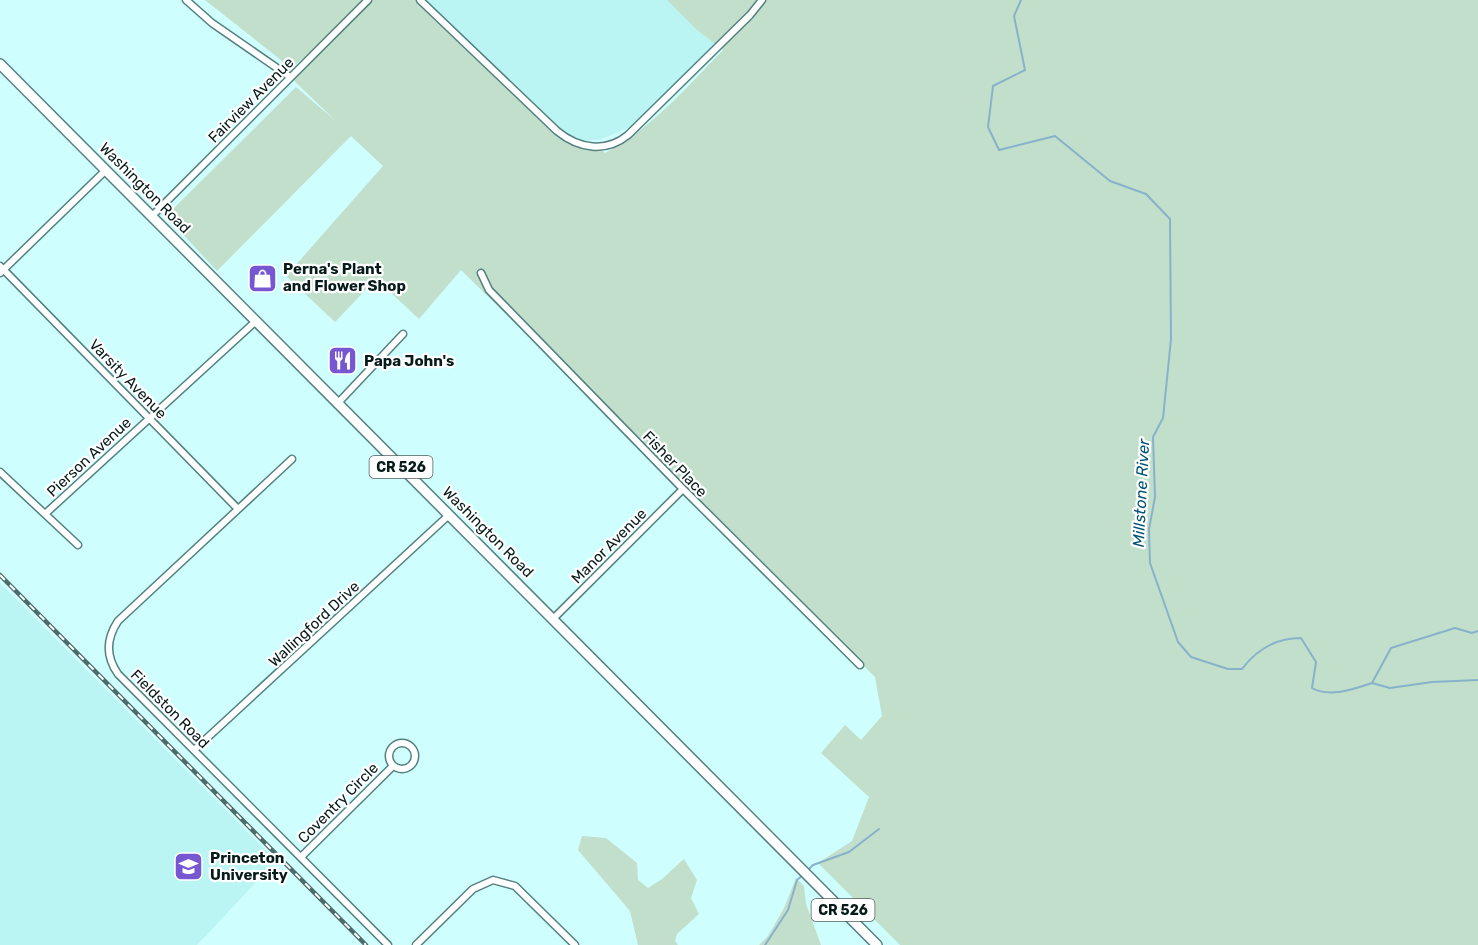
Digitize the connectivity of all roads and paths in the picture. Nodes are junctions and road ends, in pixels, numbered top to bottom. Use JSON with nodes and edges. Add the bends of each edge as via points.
{"nodes":[{"id":1,"x":186,"y":0,"type":"edge"},
{"id":2,"x":368,"y":0,"type":"edge"},
{"id":3,"x":420,"y":0,"type":"edge"},
{"id":4,"x":762,"y":0,"type":"edge"},
{"id":5,"x":0,"y":64,"type":"edge"},
{"id":6,"x":290,"y":77,"type":"junction"},
{"id":7,"x":106,"y":170,"type":"junction"},
{"id":8,"x":152,"y":216,"type":"junction"},
{"id":9,"x":1,"y":270,"type":"edge"},
{"id":10,"x":481,"y":273,"type":"dead end"},
{"id":11,"x":256,"y":321,"type":"junction"},
{"id":12,"x":403,"y":334,"type":"dead end"},
{"id":13,"x":338,"y":403,"type":"junction"},
{"id":14,"x":149,"y":419,"type":"junction"},
{"id":15,"x":292,"y":459,"type":"dead end"},
{"id":16,"x":0,"y":472,"type":"edge"},
{"id":17,"x":683,"y":489,"type":"junction"},
{"id":18,"x":238,"y":510,"type":"junction"},
{"id":19,"x":45,"y":514,"type":"junction"},
{"id":20,"x":449,"y":515,"type":"junction"},
{"id":21,"x":78,"y":545,"type":"dead end"},
{"id":22,"x":553,"y":619,"type":"junction"},
{"id":23,"x":860,"y":665,"type":"dead end"},
{"id":24,"x":194,"y":750,"type":"junction"},
{"id":25,"x":393,"y":765,"type":"junction"},
{"id":26,"x":301,"y":857,"type":"junction"},
{"id":27,"x":388,"y":945,"type":"edge"},
{"id":28,"x":416,"y":945,"type":"edge"},
{"id":29,"x":575,"y":945,"type":"edge"},
{"id":30,"x":877,"y":945,"type":"edge"}],
"edges":[{"from":1,"to":6,"type":"street","via":[[212,23]]},
{"from":2,"to":6,"type":"street","name":"Fairview Avenue"},
{"from":3,"to":4,"type":"street","via":[[561,135],[580,145],[599,147],[628,135]]},
{"from":5,"to":7,"type":"main road","name":"Washington Road","number":"CR 526"},
{"from":6,"to":8,"type":"street","name":"Fairview Avenue"},
{"from":7,"to":8,"type":"main road","name":"Washington Road","number":"CR 526"},
{"from":7,"to":9,"type":"street"},
{"from":8,"to":11,"type":"main road","name":"Washington Road","number":"CR 526"},
{"from":9,"to":14,"type":"street","name":"Varsity Avenue"},
{"from":10,"to":17,"type":"street","name":"Fisher Place","via":[[489,290]]},
{"from":11,"to":13,"type":"main road","name":"Washington Road","number":"CR 526"},
{"from":11,"to":14,"type":"street","name":"Pierson Avenue"},
{"from":12,"to":13,"type":"street"},
{"from":13,"to":20,"type":"main road","name":"Washington Road","number":"CR 526"},
{"from":14,"to":18,"type":"street","name":"Varsity Avenue"},
{"from":14,"to":19,"type":"street","name":"Pierson Avenue"},
{"from":15,"to":18,"type":"street","name":"Fieldston Road"},
{"from":16,"to":19,"type":"street"},
{"from":17,"to":22,"type":"street","name":"Manor Avenue"},
{"from":17,"to":23,"type":"street","name":"Fisher Place"},
{"from":18,"to":24,"type":"street","name":"Fieldston Road","via":[[118,621],[109,643],[110,659],[118,674]]},
{"from":19,"to":21,"type":"street"},
{"from":20,"to":22,"type":"main road","name":"Washington Road","number":"CR 526"},
{"from":20,"to":24,"type":"street","name":"Wallingford Drive"},
{"from":22,"to":30,"type":"main road","name":"Washington Road","number":"CR 526"},
{"from":24,"to":26,"type":"street","name":"Fieldston Road"},
{"from":25,"to":25,"type":"street","name":"Coventry Circle","via":[[402,769],[411,765],[415,756],[411,747],[393,747],[389,756]]},
{"from":25,"to":26,"type":"street","name":"Coventry Circle"},
{"from":26,"to":27,"type":"street","name":"Fieldston Road"},
{"from":28,"to":29,"type":"street","via":[[473,889],[493,880],[515,886]]}]}
